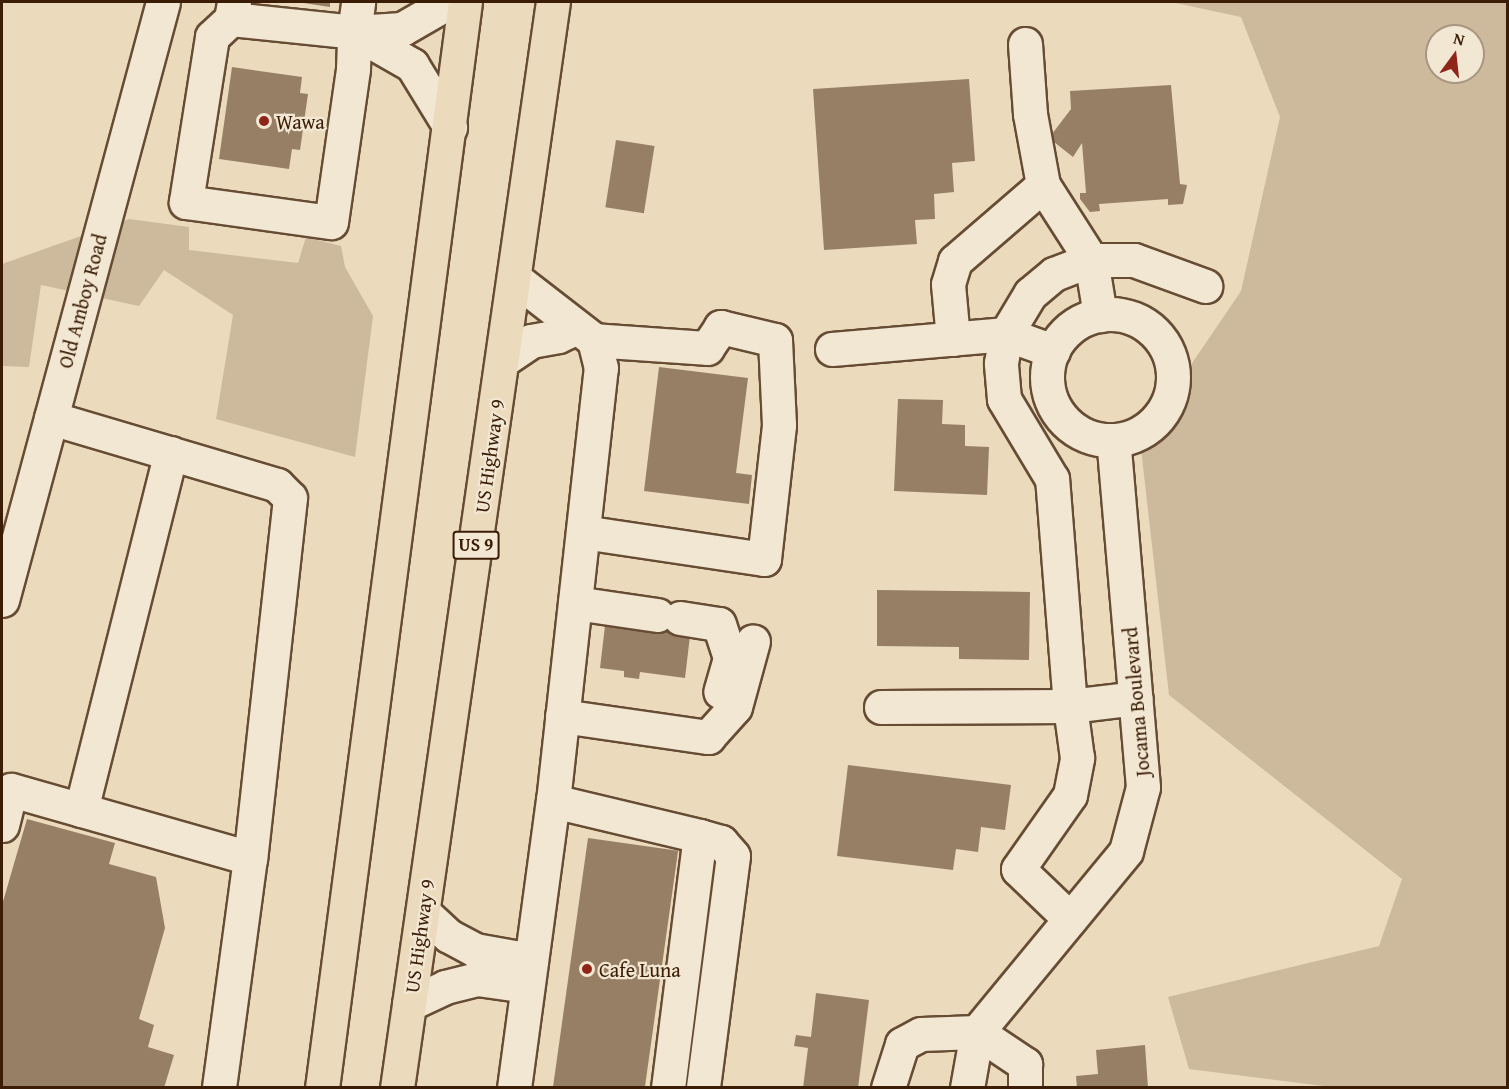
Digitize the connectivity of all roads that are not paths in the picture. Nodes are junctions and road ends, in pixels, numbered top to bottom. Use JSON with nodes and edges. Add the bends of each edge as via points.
{"nodes":[{"id":1,"x":163,"y":2,"type":"edge"},
{"id":2,"x":449,"y":2,"type":"edge"},
{"id":3,"x":465,"y":2,"type":"edge"},
{"id":4,"x":553,"y":2,"type":"edge"},
{"id":5,"x":233,"y":10,"type":"edge"},
{"id":6,"x":356,"y":17,"type":"edge"},
{"id":7,"x":1025,"y":44,"type":"dead end"},
{"id":8,"x":450,"y":128,"type":"junction"},
{"id":9,"x":1044,"y":185,"type":"junction"},
{"id":10,"x":1091,"y":260,"type":"junction"},
{"id":11,"x":514,"y":278,"type":"junction"},
{"id":12,"x":1205,"y":286,"type":"dead end"},
{"id":13,"x":1100,"y":315,"type":"junction"},
{"id":14,"x":585,"y":334,"type":"junction"},
{"id":15,"x":1005,"y":334,"type":"junction"},
{"id":16,"x":953,"y":339,"type":"junction"},
{"id":17,"x":832,"y":349,"type":"dead end"},
{"id":18,"x":1053,"y":351,"type":"junction"},
{"id":19,"x":503,"y":360,"type":"junction"},
{"id":20,"x":51,"y":418,"type":"junction"},
{"id":21,"x":1113,"y":440,"type":"junction"},
{"id":22,"x":171,"y":453,"type":"junction"},
{"id":23,"x":583,"y":532,"type":"junction"},
{"id":24,"x":2,"y":600,"type":"edge"},
{"id":25,"x":575,"y":603,"type":"junction"},
{"id":26,"x":753,"y":641,"type":"dead end"},
{"id":27,"x":1136,"y":698,"type":"junction"},
{"id":28,"x":1070,"y":706,"type":"junction"},
{"id":29,"x":881,"y":707,"type":"dead end"},
{"id":30,"x":562,"y":716,"type":"junction"},
{"id":31,"x":708,"y":737,"type":"junction"},
{"id":32,"x":6,"y":788,"type":"edge"},
{"id":33,"x":552,"y":801,"type":"junction"},
{"id":34,"x":81,"y":810,"type":"junction"},
{"id":35,"x":2,"y":825,"type":"edge"},
{"id":36,"x":700,"y":836,"type":"junction"},
{"id":37,"x":250,"y":858,"type":"junction"},
{"id":38,"x":423,"y":912,"type":"junction"},
{"id":39,"x":1070,"y":919,"type":"junction"},
{"id":40,"x":529,"y":973,"type":"junction"},
{"id":41,"x":409,"y":1004,"type":"junction"},
{"id":42,"x":977,"y":1032,"type":"junction"},
{"id":43,"x":219,"y":1088,"type":"edge"},
{"id":44,"x":322,"y":1088,"type":"edge"},
{"id":45,"x":397,"y":1088,"type":"edge"},
{"id":46,"x":514,"y":1088,"type":"edge"},
{"id":47,"x":668,"y":1088,"type":"edge"},
{"id":48,"x":703,"y":1088,"type":"edge"},
{"id":49,"x":888,"y":1088,"type":"edge"},
{"id":50,"x":967,"y":1088,"type":"edge"},
{"id":51,"x":1025,"y":1088,"type":"edge"}],
"edges":[{"from":1,"to":20,"type":"street","name":"Old Amboy Road"},
{"from":2,"to":6,"type":"street","via":[[402,29]]},
{"from":3,"to":8,"type":"highway"},
{"from":4,"to":11,"type":"highway","name":"US Highway 9","number":"US 9"},
{"from":5,"to":6,"type":"street"},
{"from":5,"to":6,"type":"street","via":[[212,36],[186,202],[331,222],[353,69]]},
{"from":6,"to":8,"type":"street","via":[[412,65]]},
{"from":7,"to":9,"type":"street","via":[[1030,114]]},
{"from":8,"to":44,"type":"highway"},
{"from":9,"to":10,"type":"street"},
{"from":9,"to":16,"type":"street","via":[[955,261],[948,285]]},
{"from":10,"to":12,"type":"street","via":[[1134,260]]},
{"from":10,"to":13,"type":"street"},
{"from":10,"to":15,"type":"street","via":[[1054,274],[1030,294]]},
{"from":11,"to":14,"type":"street"},
{"from":11,"to":19,"type":"highway","name":"US Highway 9","number":"US 9"},
{"from":13,"to":18,"type":"street","via":[[1071,328]]},
{"from":13,"to":21,"type":"street","via":[[1127,316],[1145,324],[1170,354],[1174,374],[1169,400],[1160,417],[1145,430]]},
{"from":14,"to":19,"type":"street","via":[[531,341]]},
{"from":14,"to":23,"type":"street","via":[[601,368]]},
{"from":14,"to":23,"type":"street","via":[[707,348],[721,327],[775,340],[779,425],[764,560]]},
{"from":15,"to":16,"type":"street"},
{"from":15,"to":18,"type":"street"},
{"from":15,"to":28,"type":"street","via":[[1001,363],[1004,399],[1052,478]]},
{"from":16,"to":17,"type":"street"},
{"from":18,"to":21,"type":"street","via":[[1047,380],[1051,400],[1061,417],[1094,438]]},
{"from":19,"to":38,"type":"highway","name":"US Highway 9","number":"US 9"},
{"from":20,"to":22,"type":"street"},
{"from":20,"to":24,"type":"street","name":"Old Amboy Road"},
{"from":21,"to":27,"type":"street","name":"Jocama Boulevard"},
{"from":22,"to":34,"type":"street"},
{"from":22,"to":37,"type":"street","via":[[277,485],[290,498]]},
{"from":23,"to":25,"type":"street"},
{"from":25,"to":30,"type":"street"},
{"from":25,"to":31,"type":"street","via":[[719,624],[730,658]]},
{"from":26,"to":31,"type":"street","via":[[735,707]]},
{"from":27,"to":28,"type":"street"},
{"from":27,"to":39,"type":"street","name":"Jocama Boulevard","via":[[1143,787],[1126,851]]},
{"from":28,"to":29,"type":"street"},
{"from":28,"to":39,"type":"street","via":[[1077,758],[1070,795],[1018,870]]},
{"from":30,"to":31,"type":"street"},
{"from":30,"to":33,"type":"street"},
{"from":32,"to":34,"type":"street"},
{"from":32,"to":35,"type":"street"},
{"from":33,"to":36,"type":"street"},
{"from":33,"to":40,"type":"street"},
{"from":34,"to":37,"type":"street"},
{"from":36,"to":47,"type":"street"},
{"from":36,"to":48,"type":"street","via":[[721,843],[733,856]]},
{"from":37,"to":43,"type":"street"},
{"from":38,"to":40,"type":"street","via":[[449,936]]},
{"from":38,"to":41,"type":"highway","name":"US Highway 9","number":"US 9"},
{"from":39,"to":42,"type":"street","name":"Jocama Boulevard"},
{"from":40,"to":41,"type":"street","via":[[445,987]]},
{"from":40,"to":46,"type":"street"},
{"from":41,"to":45,"type":"highway","name":"US Highway 9","number":"US 9"},
{"from":42,"to":49,"type":"street","via":[[921,1034],[902,1044]]},
{"from":42,"to":50,"type":"street","name":"Jocama Boulevard"},
{"from":42,"to":51,"type":"street","via":[[1025,1064]]}]}
